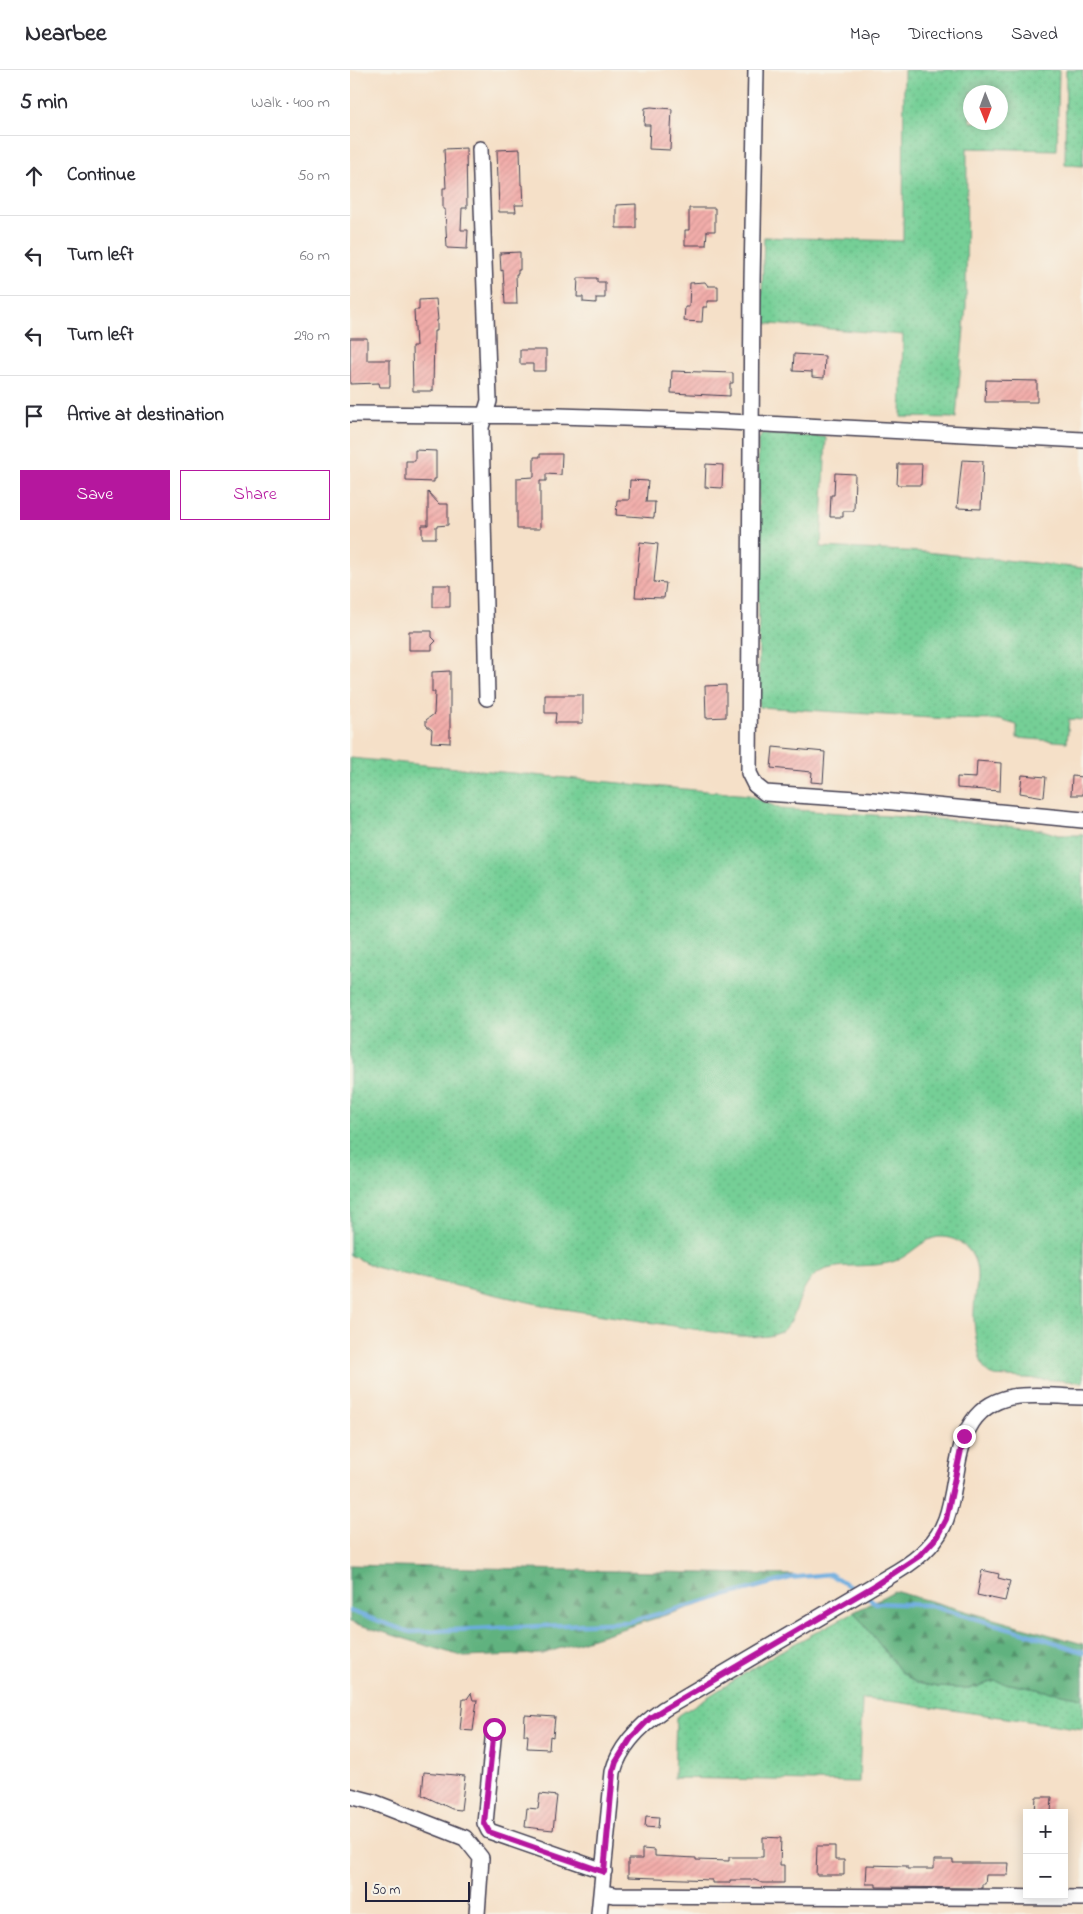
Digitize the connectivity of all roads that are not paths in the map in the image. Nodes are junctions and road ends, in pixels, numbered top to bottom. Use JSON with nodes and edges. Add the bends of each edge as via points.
{"nodes":[{"id":1,"x":756,"y":70,"type":"edge"},
{"id":2,"x":480,"y":148,"type":"dead end"},
{"id":3,"x":350,"y":414,"type":"edge"},
{"id":4,"x":483,"y":416,"type":"junction"},
{"id":5,"x":752,"y":424,"type":"junction"},
{"id":6,"x":1083,"y":440,"type":"edge"},
{"id":7,"x":487,"y":698,"type":"dead end"},
{"id":8,"x":1083,"y":820,"type":"edge"},
{"id":9,"x":1083,"y":1397,"type":"edge"},
{"id":10,"x":494,"y":1729,"type":"dead end"},
{"id":11,"x":350,"y":1796,"type":"edge"},
{"id":12,"x":604,"y":1872,"type":"junction"},
{"id":13,"x":602,"y":1893,"type":"junction"},
{"id":14,"x":1083,"y":1898,"type":"edge"},
{"id":15,"x":478,"y":1914,"type":"edge"},
{"id":16,"x":600,"y":1914,"type":"edge"}],
"edges":[{"from":1,"to":5,"type":"street"},
{"from":2,"to":4,"type":"street","via":[[489,401]]},
{"from":3,"to":4,"type":"street"},
{"from":4,"to":5,"type":"street"},
{"from":4,"to":7,"type":"street"},
{"from":5,"to":6,"type":"street"},
{"from":5,"to":8,"type":"street","via":[[749,773],[755,785],[765,794],[872,800]]},
{"from":9,"to":12,"type":"street","via":[[1018,1396],[1001,1400],[979,1414],[964,1436],[946,1519],[919,1556],[650,1718],[620,1754],[613,1772]]},
{"from":10,"to":12,"type":"street","via":[[484,1823],[489,1832]]},
{"from":11,"to":15,"type":"street","via":[[465,1838],[481,1858]]},
{"from":12,"to":13,"type":"street"},
{"from":13,"to":14,"type":"street"},
{"from":13,"to":16,"type":"street"}]}
